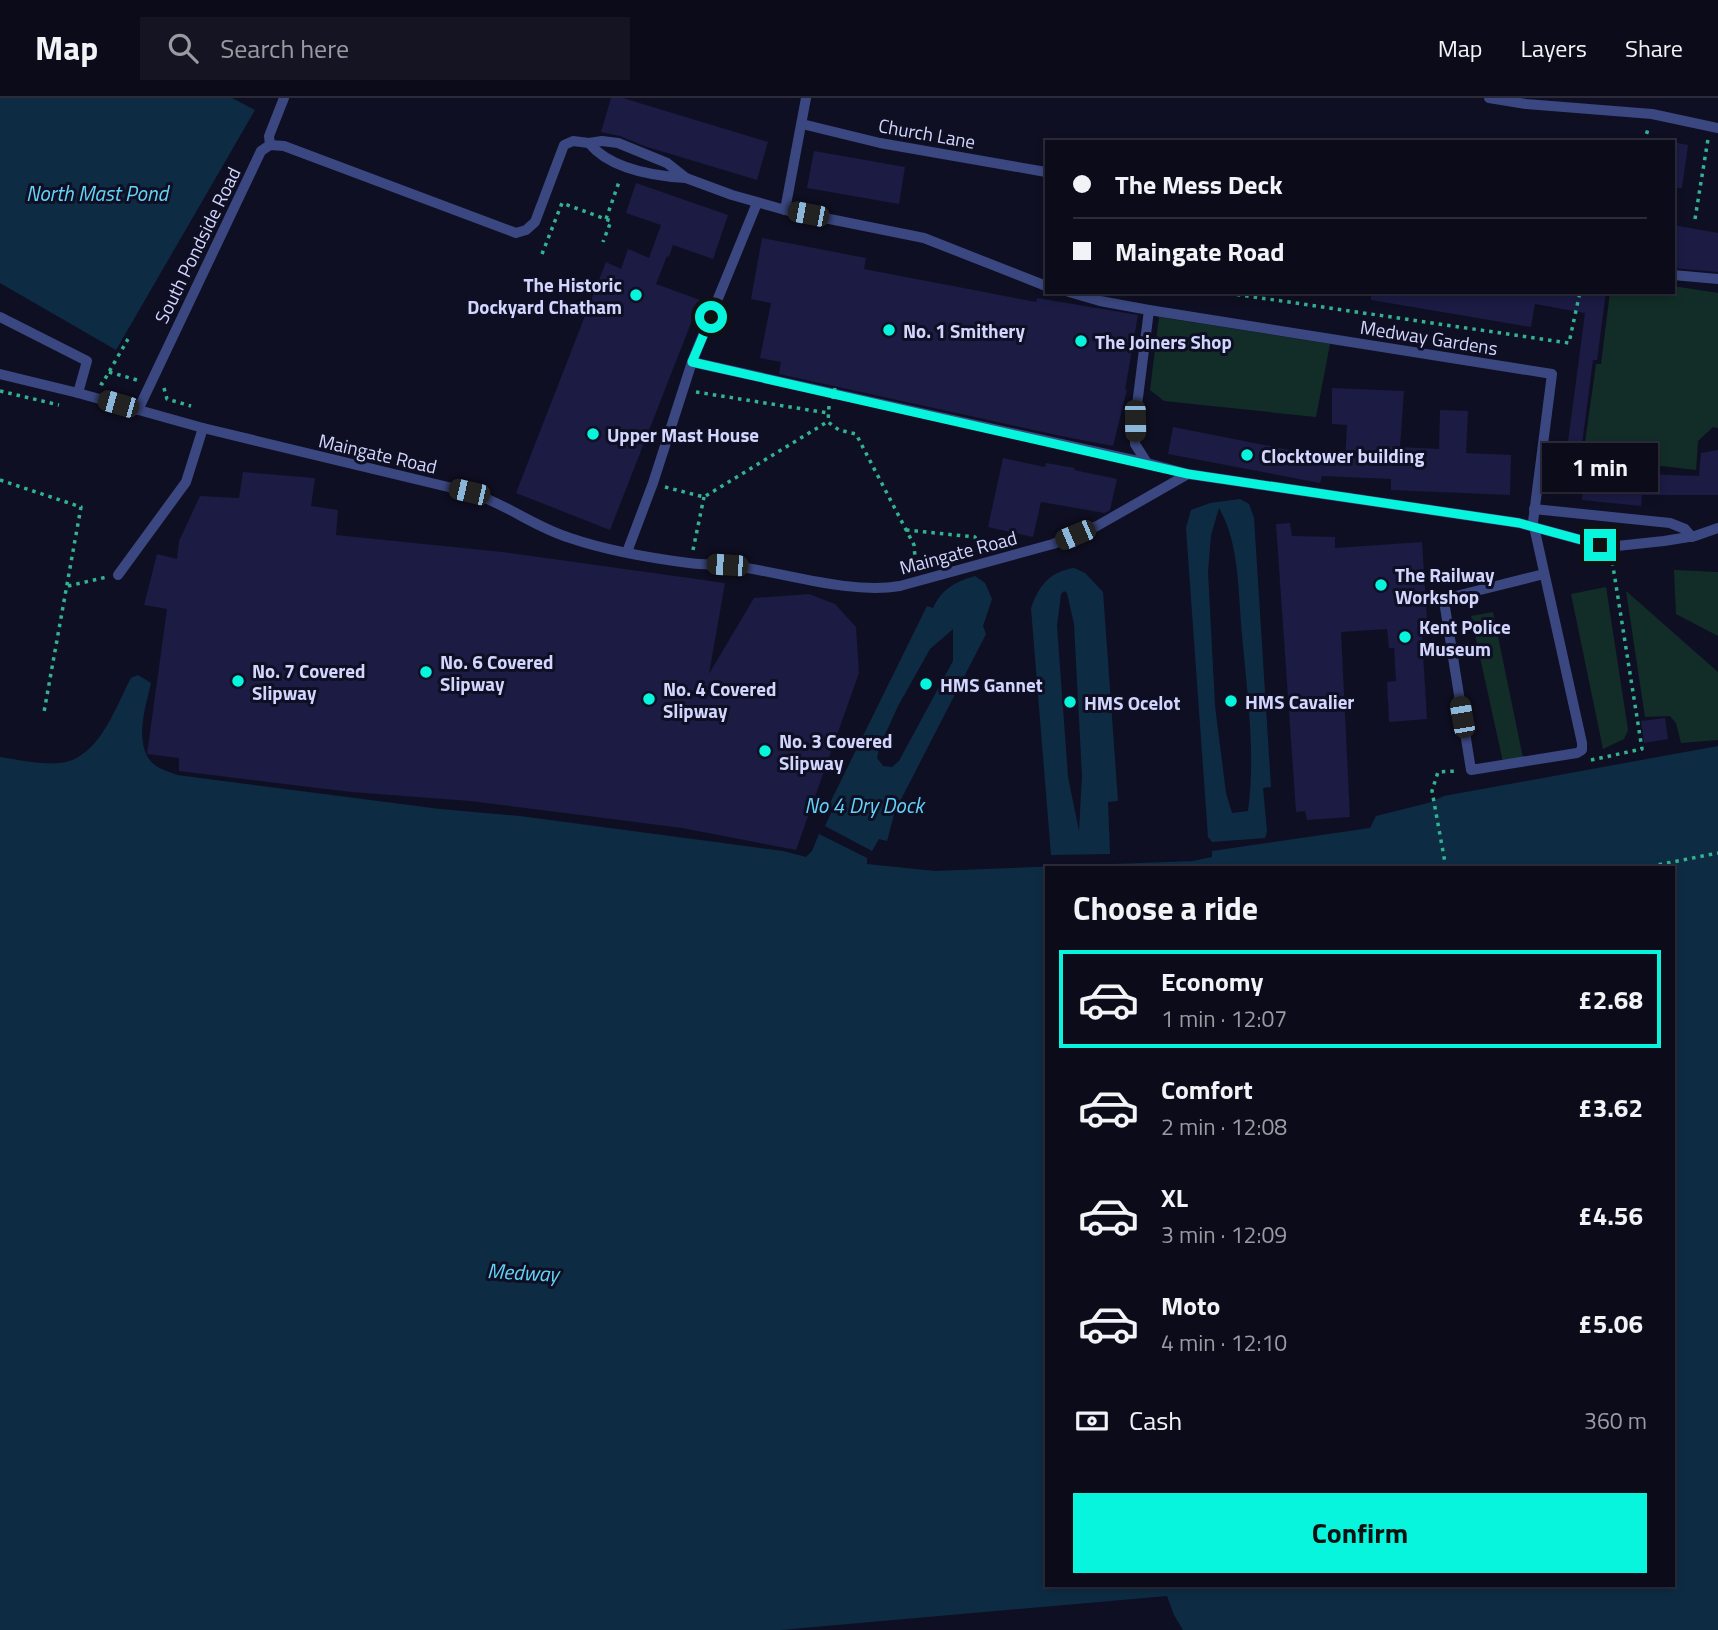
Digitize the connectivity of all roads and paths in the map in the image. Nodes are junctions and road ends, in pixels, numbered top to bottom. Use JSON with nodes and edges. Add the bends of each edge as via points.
{"nodes":[{"id":1,"x":284,"y":98,"type":"edge"},
{"id":2,"x":806,"y":98,"type":"edge"},
{"id":3,"x":1489,"y":98,"type":"edge"},
{"id":4,"x":802,"y":124,"type":"junction"},
{"id":5,"x":1714,"y":127,"type":"edge"},
{"id":6,"x":589,"y":143,"type":"junction"},
{"id":7,"x":270,"y":145,"type":"junction"},
{"id":8,"x":621,"y":164,"type":"junction"},
{"id":9,"x":1045,"y":172,"type":"edge"},
{"id":10,"x":686,"y":177,"type":"junction"},
{"id":11,"x":757,"y":203,"type":"junction"},
{"id":12,"x":785,"y":210,"type":"junction"},
{"id":13,"x":606,"y":219,"type":"junction"},
{"id":14,"x":1695,"y":219,"type":"dead end"},
{"id":15,"x":603,"y":242,"type":"dead end"},
{"id":16,"x":542,"y":254,"type":"dead end"},
{"id":17,"x":1675,"y":275,"type":"edge"},
{"id":18,"x":1718,"y":279,"type":"edge"},
{"id":19,"x":1045,"y":286,"type":"edge"},
{"id":20,"x":1082,"y":294,"type":"edge"},
{"id":21,"x":1234,"y":294,"type":"edge"},
{"id":22,"x":1580,"y":294,"type":"edge"},
{"id":23,"x":1102,"y":297,"type":"edge"},
{"id":24,"x":1149,"y":310,"type":"junction"},
{"id":25,"x":0,"y":317,"type":"edge"},
{"id":26,"x":128,"y":339,"type":"dead end"},
{"id":27,"x":692,"y":362,"type":"junction"},
{"id":28,"x":109,"y":372,"type":"junction"},
{"id":29,"x":0,"y":374,"type":"edge"},
{"id":30,"x":165,"y":378,"type":"dead end"},
{"id":31,"x":82,"y":379,"type":"junction"},
{"id":32,"x":138,"y":380,"type":"dead end"},
{"id":33,"x":835,"y":388,"type":"dead end"},
{"id":34,"x":683,"y":390,"type":"junction"},
{"id":35,"x":78,"y":393,"type":"junction"},
{"id":36,"x":833,"y":399,"type":"dead end"},
{"id":37,"x":191,"y":406,"type":"dead end"},
{"id":38,"x":828,"y":406,"type":"dead end"},
{"id":39,"x":138,"y":410,"type":"junction"},
{"id":40,"x":828,"y":413,"type":"junction"},
{"id":41,"x":828,"y":422,"type":"junction"},
{"id":42,"x":203,"y":428,"type":"junction"},
{"id":43,"x":1147,"y":463,"type":"junction"},
{"id":44,"x":1188,"y":474,"type":"junction"},
{"id":45,"x":0,"y":480,"type":"edge"},
{"id":46,"x":653,"y":483,"type":"junction"},
{"id":47,"x":704,"y":497,"type":"junction"},
{"id":48,"x":1534,"y":509,"type":"junction"},
{"id":49,"x":1535,"y":526,"type":"junction"},
{"id":50,"x":1718,"y":528,"type":"edge"},
{"id":51,"x":906,"y":530,"type":"junction"},
{"id":52,"x":1692,"y":537,"type":"junction"},
{"id":53,"x":627,"y":552,"type":"junction"},
{"id":54,"x":690,"y":563,"type":"junction"},
{"id":55,"x":981,"y":564,"type":"junction"},
{"id":56,"x":1544,"y":574,"type":"junction"},
{"id":57,"x":118,"y":575,"type":"joint"},
{"id":58,"x":917,"y":582,"type":"junction"},
{"id":59,"x":68,"y":586,"type":"junction"},
{"id":60,"x":44,"y":712,"type":"dead end"},
{"id":61,"x":1432,"y":791,"type":"dead end"},
{"id":62,"x":1718,"y":853,"type":"edge"},
{"id":63,"x":1446,"y":866,"type":"edge"},
{"id":64,"x":1652,"y":866,"type":"edge"}],
"edges":[{"from":1,"to":7,"type":"lane","name":"South Pondside Road"},
{"from":2,"to":4,"type":"lane"},
{"from":3,"to":5,"type":"lane","via":[[1652,114]]},
{"from":4,"to":9,"type":"lane","name":"Church Lane","via":[[880,143]]},
{"from":4,"to":12,"type":"lane"},
{"from":5,"to":14,"type":"path"},
{"from":6,"to":7,"type":"lane","via":[[564,145],[535,222],[516,233],[284,146]]},
{"from":6,"to":8,"type":"lane","via":[[597,154]]},
{"from":6,"to":10,"type":"lane","via":[[627,146],[667,163]]},
{"from":7,"to":39,"type":"lane","name":"South Pondside Road","via":[[261,151]]},
{"from":8,"to":10,"type":"lane","via":[[658,176]]},
{"from":8,"to":13,"type":"path","via":[[620,183]]},
{"from":10,"to":11,"type":"lane"},
{"from":11,"to":12,"type":"lane"},
{"from":11,"to":27,"type":"lane"},
{"from":12,"to":19,"type":"lane","via":[[923,238]]},
{"from":13,"to":15,"type":"path","via":[[611,222]]},
{"from":13,"to":16,"type":"path","via":[[562,202]]},
{"from":17,"to":18,"type":"lane"},
{"from":20,"to":23,"type":"lane"},
{"from":21,"to":22,"type":"path","via":[[1569,343]]},
{"from":23,"to":24,"type":"lane"},
{"from":24,"to":43,"type":"lane","via":[[1135,421],[1135,444]]},
{"from":24,"to":48,"type":"lane","name":"Medway Gardens","via":[[1552,374]]},
{"from":25,"to":31,"type":"lane","via":[[87,361]]},
{"from":26,"to":28,"type":"path"},
{"from":27,"to":34,"type":"lane"},
{"from":27,"to":43,"type":"lane"},
{"from":28,"to":31,"type":"path","via":[[102,384]]},
{"from":28,"to":32,"type":"path"},
{"from":29,"to":35,"type":"lane","name":"Maingate Road"},
{"from":30,"to":37,"type":"path","via":[[167,399]]},
{"from":31,"to":35,"type":"lane"},
{"from":33,"to":36,"type":"path","bridge":true},
{"from":34,"to":40,"type":"path"},
{"from":34,"to":46,"type":"lane"},
{"from":35,"to":39,"type":"lane","name":"Maingate Road"},
{"from":38,"to":40,"type":"path"},
{"from":39,"to":42,"type":"lane","name":"Maingate Road"},
{"from":40,"to":41,"type":"path"},
{"from":41,"to":47,"type":"path"},
{"from":41,"to":51,"type":"path","via":[[856,434]]},
{"from":42,"to":53,"type":"lane","name":"Maingate Road","via":[[469,492],[567,537]]},
{"from":42,"to":57,"type":"lane","via":[[186,482]]},
{"from":43,"to":44,"type":"lane"},
{"from":44,"to":49,"type":"lane"},
{"from":44,"to":55,"type":"lane","name":"Maingate Road","via":[[1086,531]]},
{"from":45,"to":59,"type":"path","via":[[81,507]]},
{"from":46,"to":47,"type":"path"},
{"from":46,"to":53,"type":"lane"},
{"from":47,"to":54,"type":"path"},
{"from":48,"to":49,"type":"lane","name":"Medway Gardens"},
{"from":48,"to":52,"type":"lane","via":[[1670,523]]},
{"from":49,"to":52,"type":"lane","via":[[1606,546]]},
{"from":49,"to":56,"type":"lane","name":"Medway Gardens"},
{"from":50,"to":52,"type":"lane"},
{"from":51,"to":55,"type":"path","via":[[975,537]]},
{"from":51,"to":58,"type":"path","via":[[914,545]]},
{"from":53,"to":54,"type":"lane","name":"Maingate Road"},
{"from":54,"to":58,"type":"lane","name":"Maingate Road","via":[[882,588]]},
{"from":55,"to":58,"type":"lane","name":"Maingate Road"},
{"from":56,"to":56,"type":"lane","name":"Medway Gardens","via":[[1582,750],[1471,770],[1444,601]]},
{"from":57,"to":59,"type":"path"},
{"from":59,"to":60,"type":"path"},
{"from":61,"to":63,"type":"path"},
{"from":62,"to":64,"type":"path"}]}
